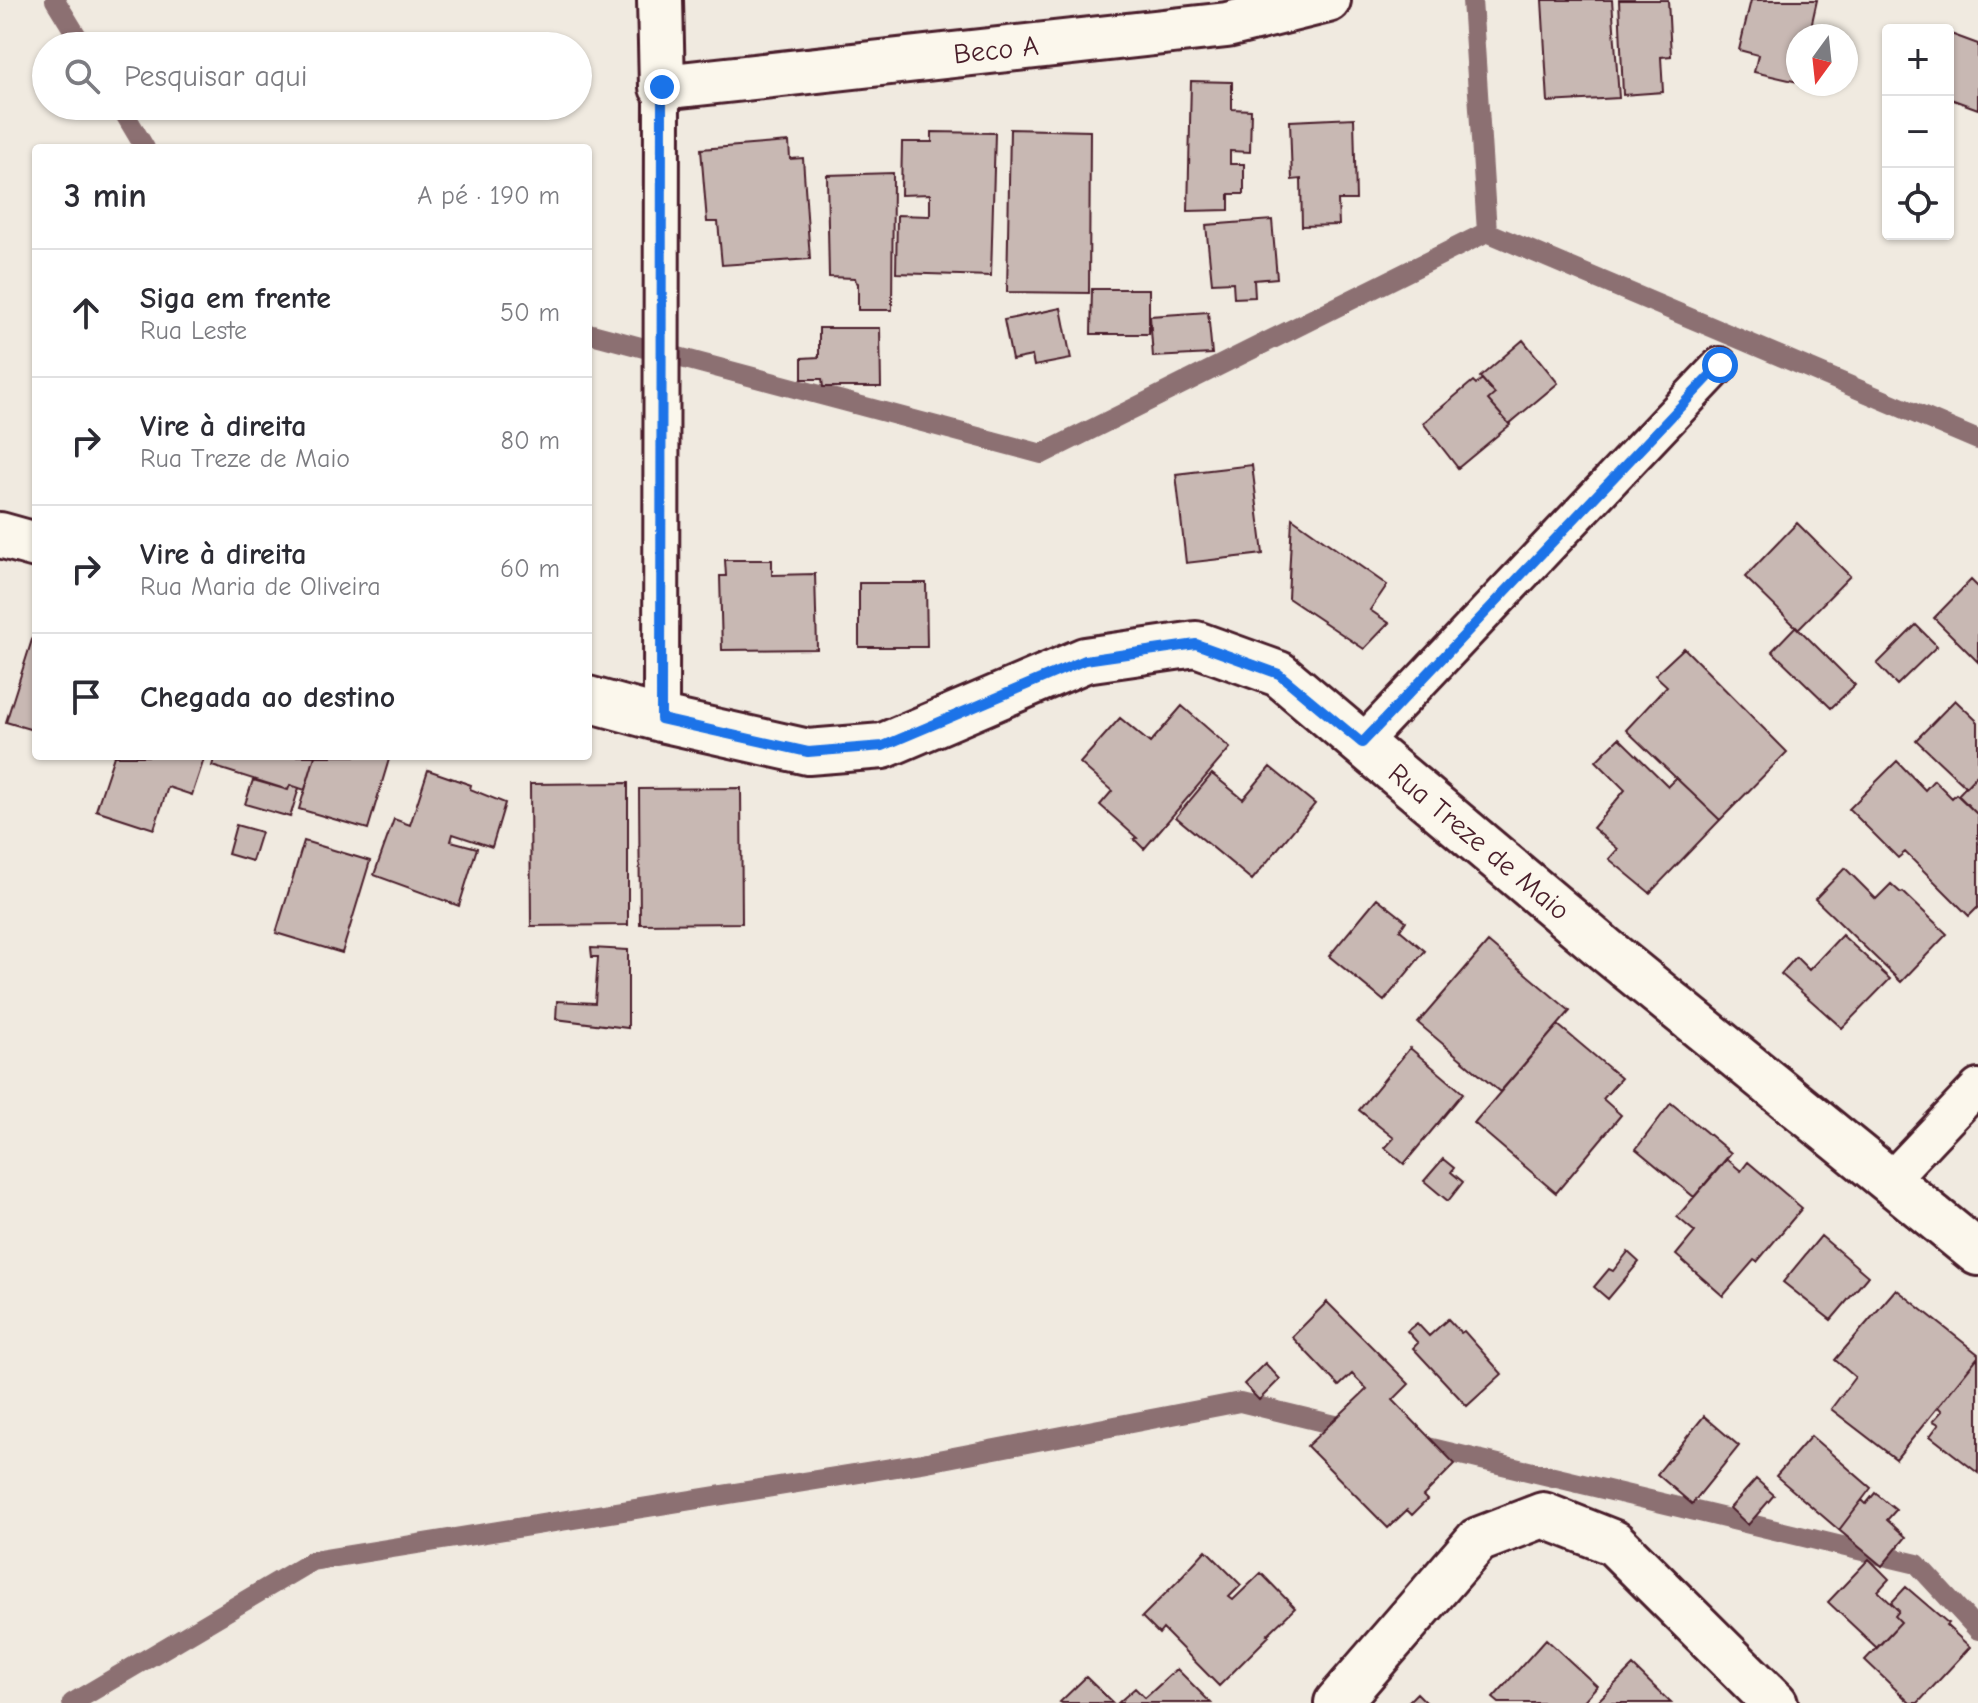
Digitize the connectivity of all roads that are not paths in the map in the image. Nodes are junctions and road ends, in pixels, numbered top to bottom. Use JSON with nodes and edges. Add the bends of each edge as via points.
{"nodes":[{"id":1,"x":660,"y":0,"type":"edge"},
{"id":2,"x":1328,"y":0,"type":"edge"},
{"id":3,"x":662,"y":87,"type":"junction"},
{"id":4,"x":1720,"y":365,"type":"dead end"},
{"id":5,"x":0,"y":535,"type":"edge"},
{"id":6,"x":32,"y":544,"type":"edge"},
{"id":7,"x":592,"y":700,"type":"edge"},
{"id":8,"x":661,"y":719,"type":"junction"},
{"id":9,"x":1362,"y":743,"type":"junction"},
{"id":10,"x":1978,"y":1087,"type":"edge"},
{"id":11,"x":1889,"y":1181,"type":"junction"},
{"id":12,"x":1978,"y":1253,"type":"edge"},
{"id":13,"x":1337,"y":1703,"type":"edge"},
{"id":14,"x":1775,"y":1703,"type":"edge"}],
"edges":[{"from":1,"to":3,"type":"street"},
{"from":2,"to":3,"type":"street","name":"Beco A","via":[[1227,25]]},
{"from":3,"to":8,"type":"lane"},
{"from":4,"to":9,"type":"lane"},
{"from":5,"to":6,"type":"street"},
{"from":7,"to":8,"type":"street","name":"Rua Treze de Maio"},
{"from":8,"to":9,"type":"street","name":"Rua Treze de Maio","via":[[808,752],[883,746],[1085,660],[1196,644],[1279,674]]},
{"from":9,"to":11,"type":"street","name":"Rua Treze de Maio"},
{"from":10,"to":11,"type":"lane"},
{"from":11,"to":12,"type":"street","name":"Rua Treze de Maio"},
{"from":13,"to":14,"type":"street","via":[[1478,1540],[1543,1515],[1614,1543]]}]}
